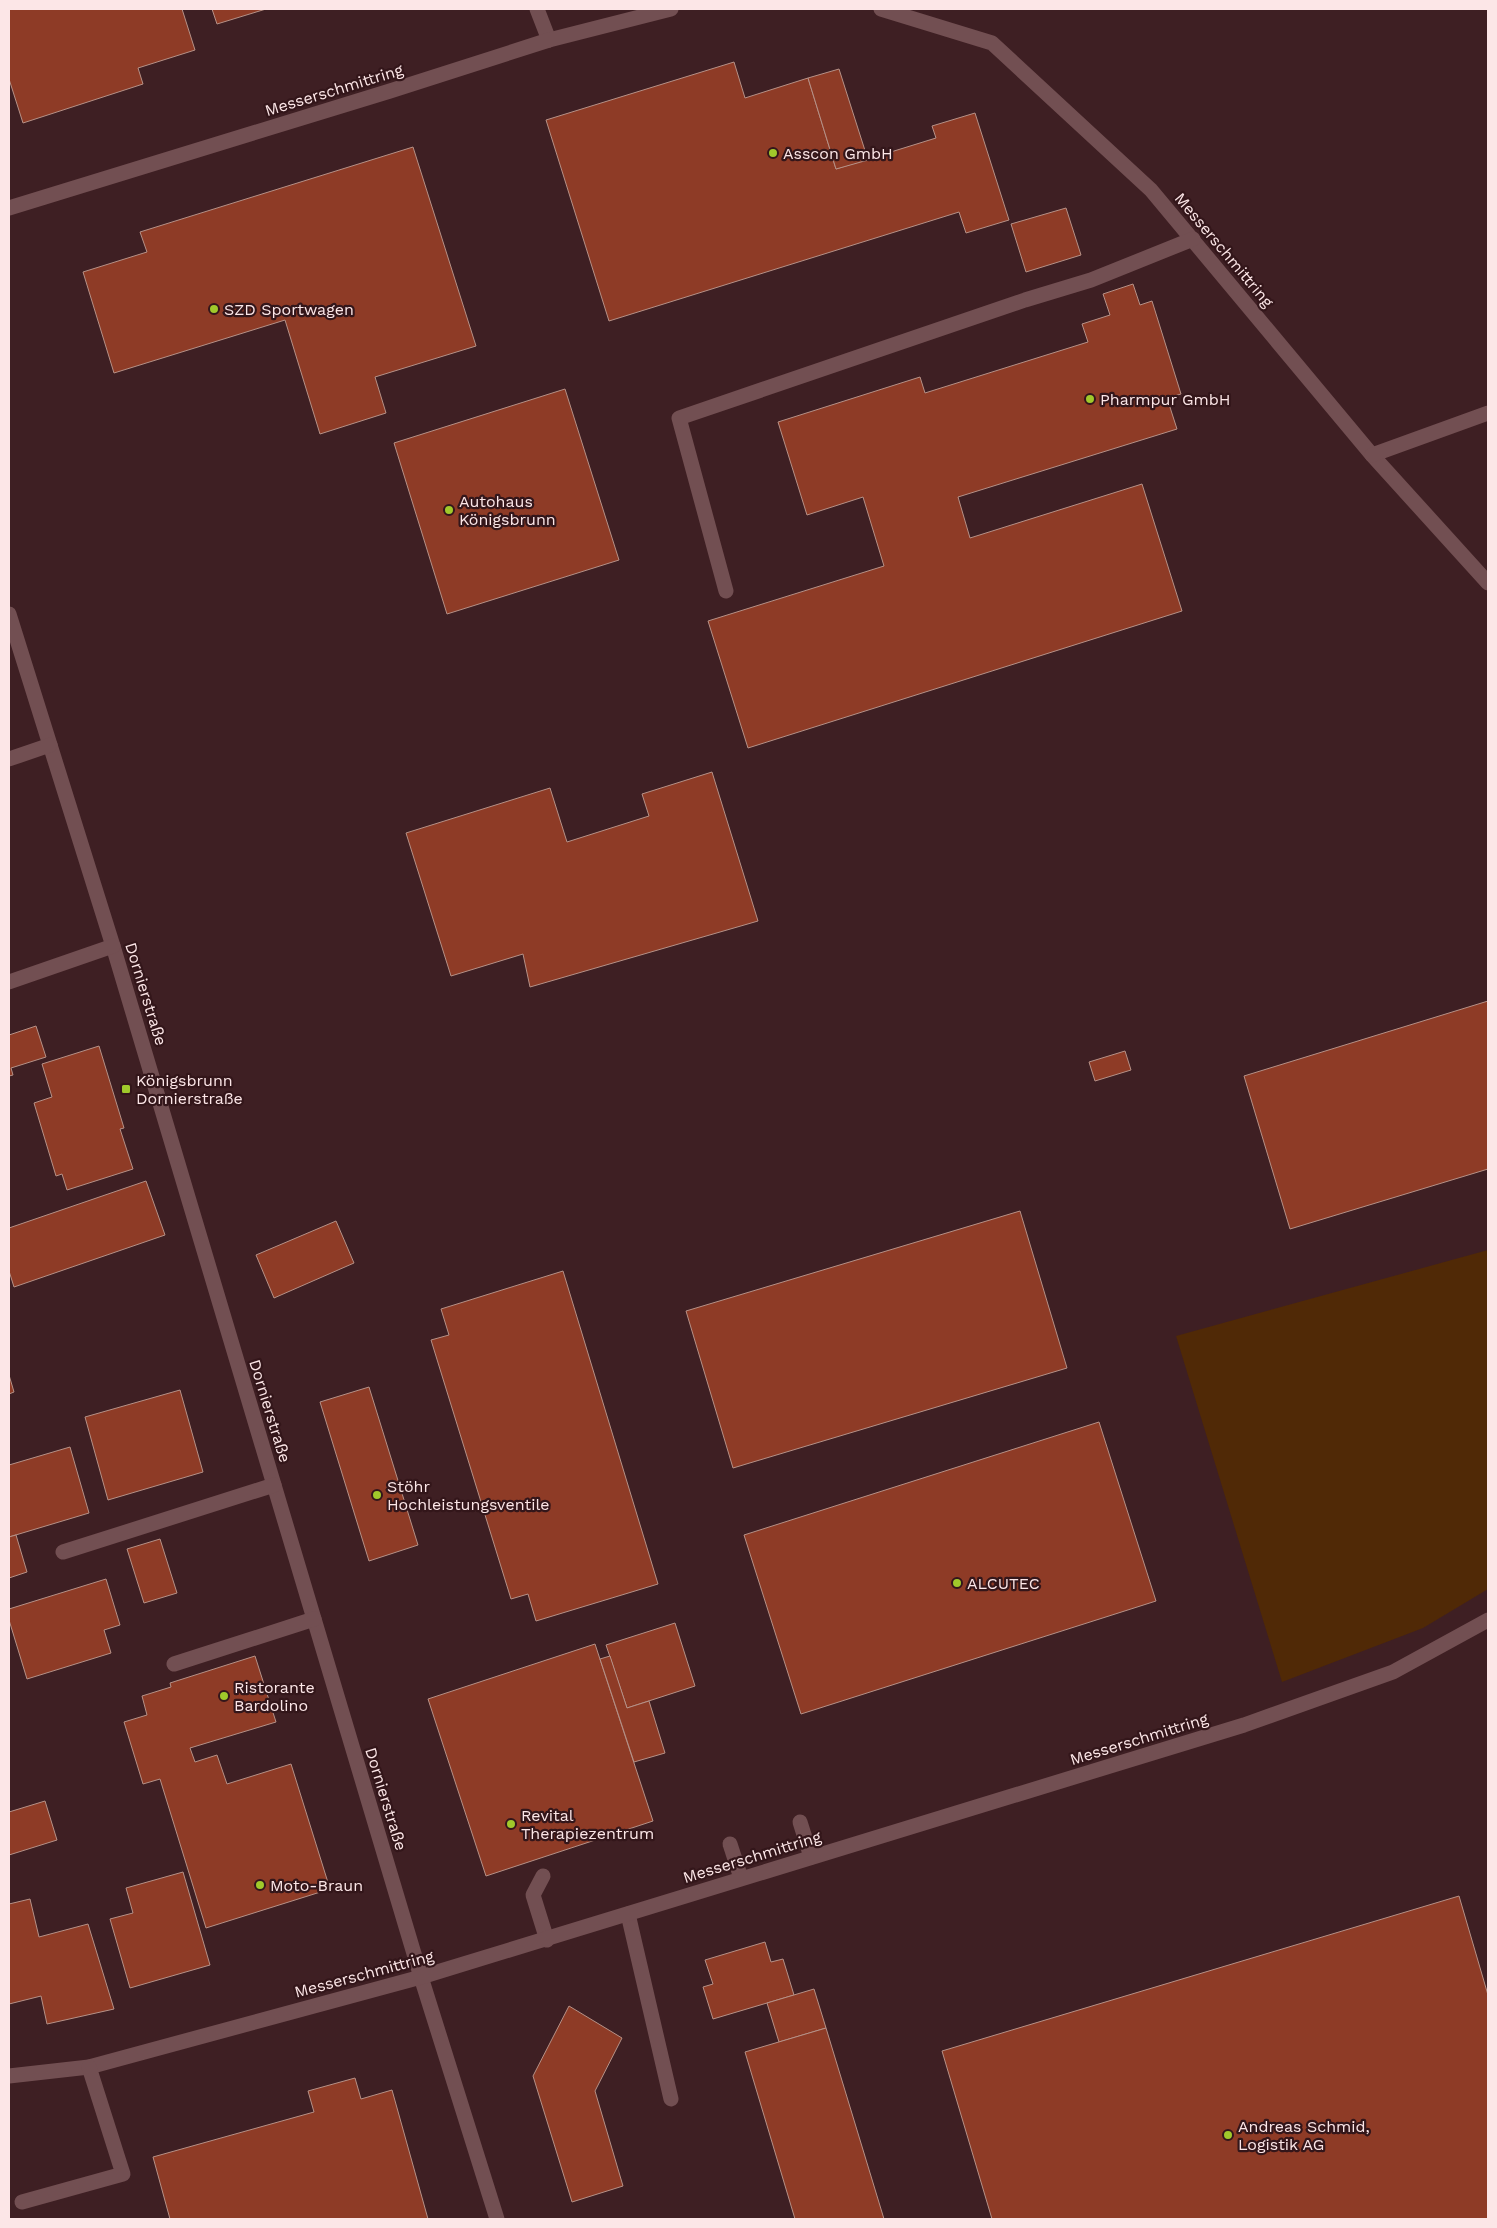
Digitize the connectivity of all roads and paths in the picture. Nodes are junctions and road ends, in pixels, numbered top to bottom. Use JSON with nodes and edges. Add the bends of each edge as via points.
{"nodes":[{"id":1,"x":537,"y":9,"type":"edge"},
{"id":2,"x":666,"y":9,"type":"edge"},
{"id":3,"x":881,"y":9,"type":"edge"},
{"id":4,"x":549,"y":40,"type":"junction"},
{"id":5,"x":9,"y":208,"type":"edge"},
{"id":6,"x":1193,"y":239,"type":"junction"},
{"id":7,"x":1488,"y":413,"type":"edge"},
{"id":8,"x":1372,"y":455,"type":"junction"},
{"id":9,"x":1488,"y":583,"type":"edge"},
{"id":10,"x":726,"y":591,"type":"dead end"},
{"id":11,"x":9,"y":614,"type":"edge"},
{"id":12,"x":50,"y":744,"type":"junction"},
{"id":13,"x":9,"y":759,"type":"edge"},
{"id":14,"x":113,"y":946,"type":"junction"},
{"id":15,"x":9,"y":982,"type":"edge"},
{"id":16,"x":274,"y":1485,"type":"junction"},
{"id":17,"x":64,"y":1552,"type":"dead end"},
{"id":18,"x":314,"y":1619,"type":"junction"},
{"id":19,"x":1488,"y":1620,"type":"edge"},
{"id":20,"x":174,"y":1664,"type":"dead end"},
{"id":21,"x":800,"y":1822,"type":"dead end"},
{"id":22,"x":730,"y":1844,"type":"dead end"},
{"id":23,"x":811,"y":1857,"type":"junction"},
{"id":24,"x":543,"y":1876,"type":"dead end"},
{"id":25,"x":741,"y":1878,"type":"junction"},
{"id":26,"x":628,"y":1914,"type":"junction"},
{"id":27,"x":547,"y":1940,"type":"junction"},
{"id":28,"x":421,"y":1977,"type":"junction"},
{"id":29,"x":89,"y":2067,"type":"junction"},
{"id":30,"x":9,"y":2076,"type":"edge"},
{"id":31,"x":672,"y":2099,"type":"dead end"},
{"id":32,"x":22,"y":2202,"type":"dead end"},
{"id":33,"x":496,"y":2219,"type":"edge"}],
"edges":[{"from":1,"to":4,"type":"street"},
{"from":2,"to":4,"type":"street","name":"Messerschmittring"},
{"from":3,"to":6,"type":"street","name":"Messerschmittring","via":[[992,42],[1151,190]]},
{"from":4,"to":5,"type":"street","name":"Messerschmittring"},
{"from":6,"to":8,"type":"street","name":"Messerschmittring"},
{"from":6,"to":10,"type":"street","via":[[1091,280],[679,418]]},
{"from":7,"to":8,"type":"street"},
{"from":8,"to":9,"type":"street","name":"Messerschmittring"},
{"from":11,"to":12,"type":"street","name":"Dornierstraße"},
{"from":12,"to":13,"type":"street"},
{"from":12,"to":14,"type":"street","name":"Dornierstraße"},
{"from":14,"to":15,"type":"street"},
{"from":14,"to":16,"type":"street","name":"Dornierstraße"},
{"from":16,"to":17,"type":"street"},
{"from":16,"to":18,"type":"street","name":"Dornierstraße"},
{"from":18,"to":20,"type":"street"},
{"from":18,"to":28,"type":"street","name":"Dornierstraße"},
{"from":19,"to":23,"type":"street","name":"Messerschmittring","via":[[1393,1672],[1254,1722]]},
{"from":21,"to":23,"type":"street"},
{"from":22,"to":25,"type":"street"},
{"from":23,"to":25,"type":"street","name":"Messerschmittring"},
{"from":24,"to":27,"type":"street","via":[[534,1895]]},
{"from":25,"to":26,"type":"street","name":"Messerschmittring"},
{"from":26,"to":27,"type":"street","name":"Messerschmittring"},
{"from":26,"to":31,"type":"street"},
{"from":27,"to":28,"type":"street","name":"Messerschmittring"},
{"from":28,"to":29,"type":"street","name":"Messerschmittring"},
{"from":28,"to":33,"type":"street","name":"Dornierstraße"},
{"from":29,"to":30,"type":"street","name":"Messerschmittring"},
{"from":29,"to":32,"type":"street","via":[[123,2174]]}]}
